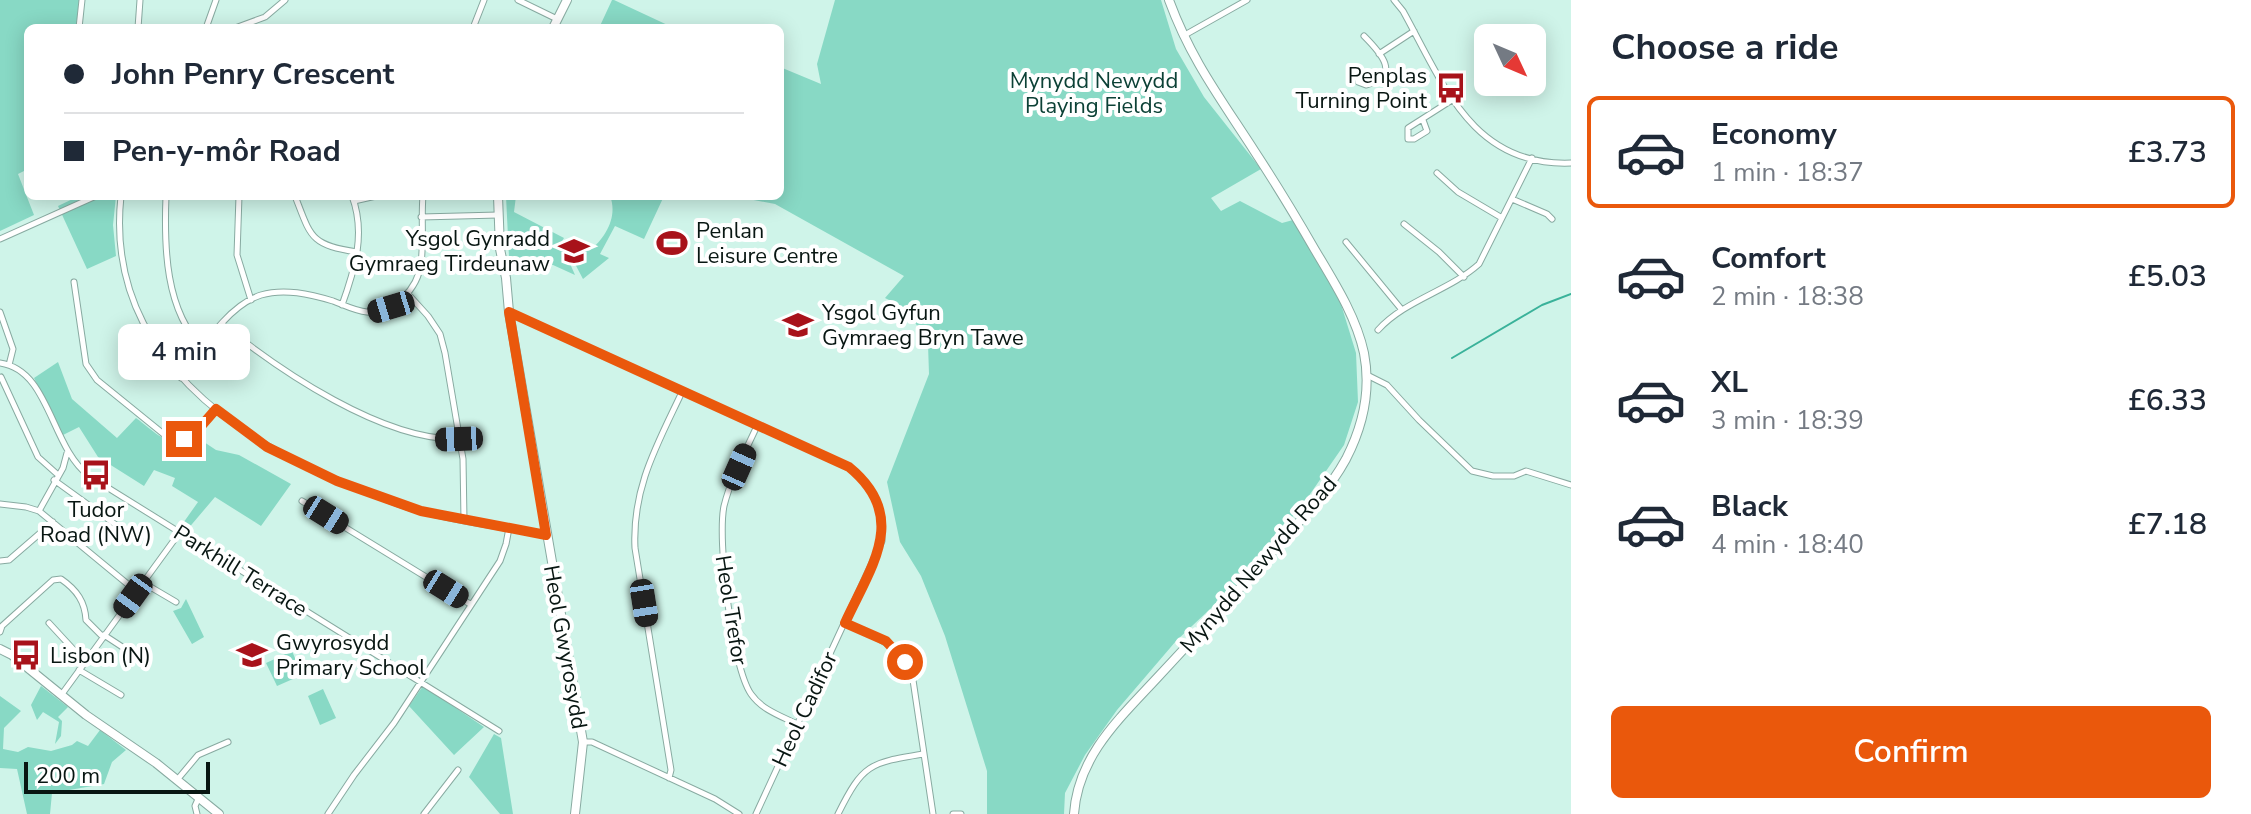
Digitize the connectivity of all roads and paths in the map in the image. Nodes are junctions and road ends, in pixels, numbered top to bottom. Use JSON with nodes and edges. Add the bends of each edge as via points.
{"nodes":[{"id":1,"x":82,"y":0,"type":"edge"},
{"id":2,"x":140,"y":0,"type":"edge"},
{"id":3,"x":216,"y":0,"type":"edge"},
{"id":4,"x":285,"y":0,"type":"edge"},
{"id":5,"x":484,"y":0,"type":"edge"},
{"id":6,"x":518,"y":0,"type":"edge"},
{"id":7,"x":567,"y":0,"type":"edge"},
{"id":8,"x":1169,"y":0,"type":"edge"},
{"id":9,"x":1394,"y":0,"type":"edge"},
{"id":10,"x":1243,"y":1,"type":"edge"},
{"id":11,"x":79,"y":24,"type":"edge"},
{"id":12,"x":138,"y":24,"type":"edge"},
{"id":13,"x":207,"y":24,"type":"edge"},
{"id":14,"x":253,"y":24,"type":"edge"},
{"id":15,"x":475,"y":24,"type":"edge"},
{"id":16,"x":555,"y":24,"type":"edge"},
{"id":17,"x":1414,"y":31,"type":"junction"},
{"id":18,"x":1182,"y":36,"type":"junction"},
{"id":19,"x":1364,"y":36,"type":"dead end"},
{"id":20,"x":1379,"y":54,"type":"junction"},
{"id":21,"x":1358,"y":73,"type":"dead end"},
{"id":22,"x":1452,"y":100,"type":"junction"},
{"id":23,"x":1423,"y":120,"type":"junction"},
{"id":24,"x":1532,"y":158,"type":"junction"},
{"id":25,"x":1571,"y":163,"type":"edge"},
{"id":26,"x":1437,"y":173,"type":"dead end"},
{"id":27,"x":1512,"y":199,"type":"junction"},
{"id":28,"x":87,"y":200,"type":"edge"},
{"id":29,"x":121,"y":200,"type":"edge"},
{"id":30,"x":166,"y":200,"type":"edge"},
{"id":31,"x":239,"y":200,"type":"edge"},
{"id":32,"x":297,"y":200,"type":"edge"},
{"id":33,"x":353,"y":200,"type":"edge"},
{"id":34,"x":423,"y":200,"type":"edge"},
{"id":35,"x":498,"y":200,"type":"edge"},
{"id":36,"x":498,"y":215,"type":"junction"},
{"id":37,"x":421,"y":217,"type":"junction"},
{"id":38,"x":1502,"y":218,"type":"junction"},
{"id":39,"x":1552,"y":219,"type":"dead end"},
{"id":40,"x":1404,"y":224,"type":"dead end"},
{"id":41,"x":0,"y":239,"type":"edge"},
{"id":42,"x":1346,"y":242,"type":"dead end"},
{"id":43,"x":357,"y":252,"type":"junction"},
{"id":44,"x":1464,"y":277,"type":"junction"},
{"id":45,"x":74,"y":282,"type":"dead end"},
{"id":46,"x":408,"y":294,"type":"junction"},
{"id":47,"x":251,"y":300,"type":"junction"},
{"id":48,"x":342,"y":305,"type":"junction"},
{"id":49,"x":1402,"y":310,"type":"junction"},
{"id":50,"x":0,"y":312,"type":"edge"},
{"id":51,"x":509,"y":312,"type":"junction"},
{"id":52,"x":222,"y":324,"type":"junction"},
{"id":53,"x":1378,"y":330,"type":"dead end"},
{"id":54,"x":203,"y":348,"type":"junction"},
{"id":55,"x":0,"y":363,"type":"edge"},
{"id":56,"x":9,"y":365,"type":"junction"},
{"id":57,"x":1366,"y":375,"type":"junction"},
{"id":58,"x":1,"y":377,"type":"edge"},
{"id":59,"x":181,"y":378,"type":"junction"},
{"id":60,"x":682,"y":392,"type":"junction"},
{"id":61,"x":216,"y":409,"type":"junction"},
{"id":62,"x":757,"y":426,"type":"junction"},
{"id":63,"x":459,"y":439,"type":"junction"},
{"id":64,"x":67,"y":452,"type":"junction"},
{"id":65,"x":78,"y":467,"type":"junction"},
{"id":66,"x":63,"y":468,"type":"junction"},
{"id":67,"x":56,"y":477,"type":"junction"},
{"id":68,"x":1571,"y":485,"type":"edge"},
{"id":69,"x":302,"y":501,"type":"dead end"},
{"id":70,"x":0,"y":504,"type":"edge"},
{"id":71,"x":39,"y":511,"type":"junction"},
{"id":72,"x":464,"y":520,"type":"junction"},
{"id":73,"x":53,"y":522,"type":"junction"},
{"id":74,"x":509,"y":528,"type":"junction"},
{"id":75,"x":180,"y":532,"type":"junction"},
{"id":76,"x":130,"y":535,"type":"dead end"},
{"id":77,"x":546,"y":535,"type":"junction"},
{"id":78,"x":0,"y":561,"type":"edge"},
{"id":79,"x":142,"y":582,"type":"junction"},
{"id":80,"x":136,"y":591,"type":"junction"},
{"id":81,"x":176,"y":602,"type":"dead end"},
{"id":82,"x":470,"y":604,"type":"junction"},
{"id":83,"x":49,"y":623,"type":"dead end"},
{"id":84,"x":845,"y":623,"type":"junction"},
{"id":85,"x":61,"y":625,"type":"dead end"},
{"id":86,"x":56,"y":630,"type":"junction"},
{"id":87,"x":0,"y":632,"type":"edge"},
{"id":88,"x":104,"y":636,"type":"junction"},
{"id":89,"x":0,"y":649,"type":"edge"},
{"id":90,"x":130,"y":652,"type":"dead end"},
{"id":91,"x":85,"y":662,"type":"junction"},
{"id":92,"x":79,"y":670,"type":"junction"},
{"id":93,"x":421,"y":682,"type":"junction"},
{"id":94,"x":121,"y":684,"type":"dead end"},
{"id":95,"x":62,"y":694,"type":"junction"},
{"id":96,"x":797,"y":724,"type":"junction"},
{"id":97,"x":499,"y":731,"type":"dead end"},
{"id":98,"x":228,"y":742,"type":"dead end"},
{"id":99,"x":583,"y":742,"type":"junction"},
{"id":100,"x":923,"y":754,"type":"junction"},
{"id":101,"x":458,"y":770,"type":"dead end"},
{"id":102,"x":669,"y":778,"type":"junction"},
{"id":103,"x":177,"y":780,"type":"junction"},
{"id":104,"x":199,"y":797,"type":"junction"},
{"id":105,"x":197,"y":814,"type":"edge"},
{"id":106,"x":219,"y":814,"type":"edge"},
{"id":107,"x":328,"y":814,"type":"edge"},
{"id":108,"x":424,"y":814,"type":"edge"},
{"id":109,"x":575,"y":814,"type":"edge"},
{"id":110,"x":739,"y":814,"type":"edge"},
{"id":111,"x":756,"y":814,"type":"edge"},
{"id":112,"x":838,"y":814,"type":"edge"},
{"id":113,"x":933,"y":814,"type":"edge"},
{"id":114,"x":953,"y":814,"type":"edge"},
{"id":115,"x":961,"y":814,"type":"edge"},
{"id":116,"x":1074,"y":814,"type":"edge"}],
"edges":[{"from":1,"to":11,"type":"street"},
{"from":2,"to":12,"type":"street"},
{"from":3,"to":13,"type":"street"},
{"from":4,"to":14,"type":"street"},
{"from":5,"to":15,"type":"street"},
{"from":6,"to":16,"type":"street"},
{"from":7,"to":16,"type":"street"},
{"from":8,"to":18,"type":"street","name":"Mynydd Newydd Road"},
{"from":9,"to":17,"type":"street"},
{"from":10,"to":18,"type":"street"},
{"from":17,"to":20,"type":"street"},
{"from":17,"to":22,"type":"street"},
{"from":18,"to":57,"type":"street","name":"Mynydd Newydd Road","via":[[1341,293],[1364,353]]},
{"from":19,"to":20,"type":"street"},
{"from":20,"to":21,"type":"street","via":[[1387,68],[1383,77],[1364,85],[1358,82]]},
{"from":22,"to":23,"type":"street"},
{"from":22,"to":24,"type":"street","via":[[1488,140]]},
{"from":23,"to":23,"type":"street","via":[[1427,131],[1408,139],[1408,128]]},
{"from":24,"to":25,"type":"street"},
{"from":24,"to":27,"type":"street"},
{"from":26,"to":38,"type":"street"},
{"from":27,"to":38,"type":"street"},
{"from":27,"to":39,"type":"street"},
{"from":28,"to":41,"type":"street"},
{"from":29,"to":59,"type":"street","via":[[119,237],[129,291],[153,343]]},
{"from":30,"to":54,"type":"street","via":[[173,291],[183,321]]},
{"from":31,"to":47,"type":"street","via":[[237,255]]},
{"from":32,"to":43,"type":"street","via":[[315,239]]},
{"from":33,"to":43,"type":"street"},
{"from":34,"to":37,"type":"street"},
{"from":35,"to":36,"type":"street","name":"Heol Gwyrosydd"},
{"from":36,"to":37,"type":"street"},
{"from":36,"to":51,"type":"street","name":"Heol Gwyrosydd"},
{"from":37,"to":46,"type":"street","via":[[421,264]]},
{"from":38,"to":44,"type":"street","via":[[1479,264]]},
{"from":40,"to":44,"type":"street"},
{"from":42,"to":49,"type":"street"},
{"from":43,"to":48,"type":"street"},
{"from":44,"to":49,"type":"street"},
{"from":45,"to":61,"type":"street","via":[[86,364],[97,380],[166,436],[184,439]]},
{"from":46,"to":48,"type":"street","via":[[371,313]]},
{"from":46,"to":63,"type":"street","via":[[440,334]]},
{"from":47,"to":48,"type":"street","via":[[288,292]]},
{"from":47,"to":52,"type":"street"},
{"from":49,"to":53,"type":"street"},
{"from":50,"to":56,"type":"street","via":[[13,349]]},
{"from":51,"to":60,"type":"street","name":"Heol Cadifor"},
{"from":51,"to":77,"type":"street","name":"Heol Gwyrosydd"},
{"from":52,"to":54,"type":"street"},
{"from":52,"to":63,"type":"street","via":[[285,370],[368,416],[409,432]]},
{"from":54,"to":59,"type":"street"},
{"from":55,"to":56,"type":"street"},
{"from":56,"to":64,"type":"street","name":"Parkhill Terrace","via":[[33,382]]},
{"from":57,"to":68,"type":"street","via":[[1387,385],[1472,471],[1493,476],[1526,471]]},
{"from":57,"to":116,"type":"street","name":"Mynydd Newydd Road","via":[[1367,398],[1346,459],[1313,506],[1097,748],[1077,787]]},
{"from":58,"to":67,"type":"street","via":[[38,457]]},
{"from":59,"to":61,"type":"street"},
{"from":60,"to":62,"type":"street","name":"Heol Cadifor"},
{"from":60,"to":102,"type":"street","via":[[643,476],[634,524]]},
{"from":61,"to":72,"type":"street","via":[[267,447],[337,481],[421,511]]},
{"from":62,"to":84,"type":"street","name":"Heol Cadifor","via":[[849,467],[867,482],[876,499],[882,541]]},
{"from":62,"to":96,"type":"street","name":"Heol Trefor","via":[[724,508],[723,569],[744,682],[767,710]]},
{"from":63,"to":72,"type":"street"},
{"from":64,"to":65,"type":"street","name":"Parkhill Terrace"},
{"from":64,"to":66,"type":"street"},
{"from":65,"to":66,"type":"street"},
{"from":65,"to":75,"type":"street","name":"Parkhill Terrace"},
{"from":66,"to":67,"type":"street"},
{"from":67,"to":71,"type":"street"},
{"from":67,"to":76,"type":"street"},
{"from":69,"to":82,"type":"street"},
{"from":70,"to":71,"type":"street"},
{"from":71,"to":73,"type":"street"},
{"from":72,"to":74,"type":"street"},
{"from":73,"to":78,"type":"street","via":[[9,560]]},
{"from":73,"to":80,"type":"street"},
{"from":74,"to":77,"type":"street"},
{"from":74,"to":82,"type":"street","via":[[500,561]]},
{"from":75,"to":79,"type":"street"},
{"from":75,"to":93,"type":"street","name":"Parkhill Terrace"},
{"from":77,"to":99,"type":"street","name":"Heol Gwyrosydd"},
{"from":79,"to":80,"type":"street"},
{"from":79,"to":81,"type":"street"},
{"from":80,"to":88,"type":"street"},
{"from":82,"to":93,"type":"street"},
{"from":83,"to":86,"type":"street"},
{"from":84,"to":96,"type":"street","name":"Heol Cadifor"},
{"from":84,"to":100,"type":"street","via":[[886,641],[905,662],[913,680]]},
{"from":85,"to":86,"type":"street"},
{"from":86,"to":91,"type":"street"},
{"from":87,"to":88,"type":"street","via":[[53,580],[61,579],[85,606],[86,620]]},
{"from":88,"to":90,"type":"street"},
{"from":88,"to":91,"type":"street"},
{"from":89,"to":95,"type":"street"},
{"from":91,"to":92,"type":"street"},
{"from":92,"to":94,"type":"street","via":[[119,693]]},
{"from":92,"to":95,"type":"street"},
{"from":93,"to":97,"type":"street","name":"Parkhill Terrace"},
{"from":93,"to":107,"type":"street"},
{"from":95,"to":103,"type":"street"},
{"from":96,"to":111,"type":"street","name":"Heol Cadifor"},
{"from":98,"to":103,"type":"street","via":[[198,755]]},
{"from":99,"to":102,"type":"street"},
{"from":99,"to":109,"type":"street","name":"Heol Gwyrosydd"},
{"from":100,"to":112,"type":"street","via":[[885,760],[864,771]]},
{"from":100,"to":113,"type":"street"},
{"from":101,"to":108,"type":"street"},
{"from":102,"to":110,"type":"street"},
{"from":103,"to":104,"type":"street"},
{"from":104,"to":105,"type":"street"},
{"from":104,"to":106,"type":"street"},
{"from":114,"to":115,"type":"street"}]}
